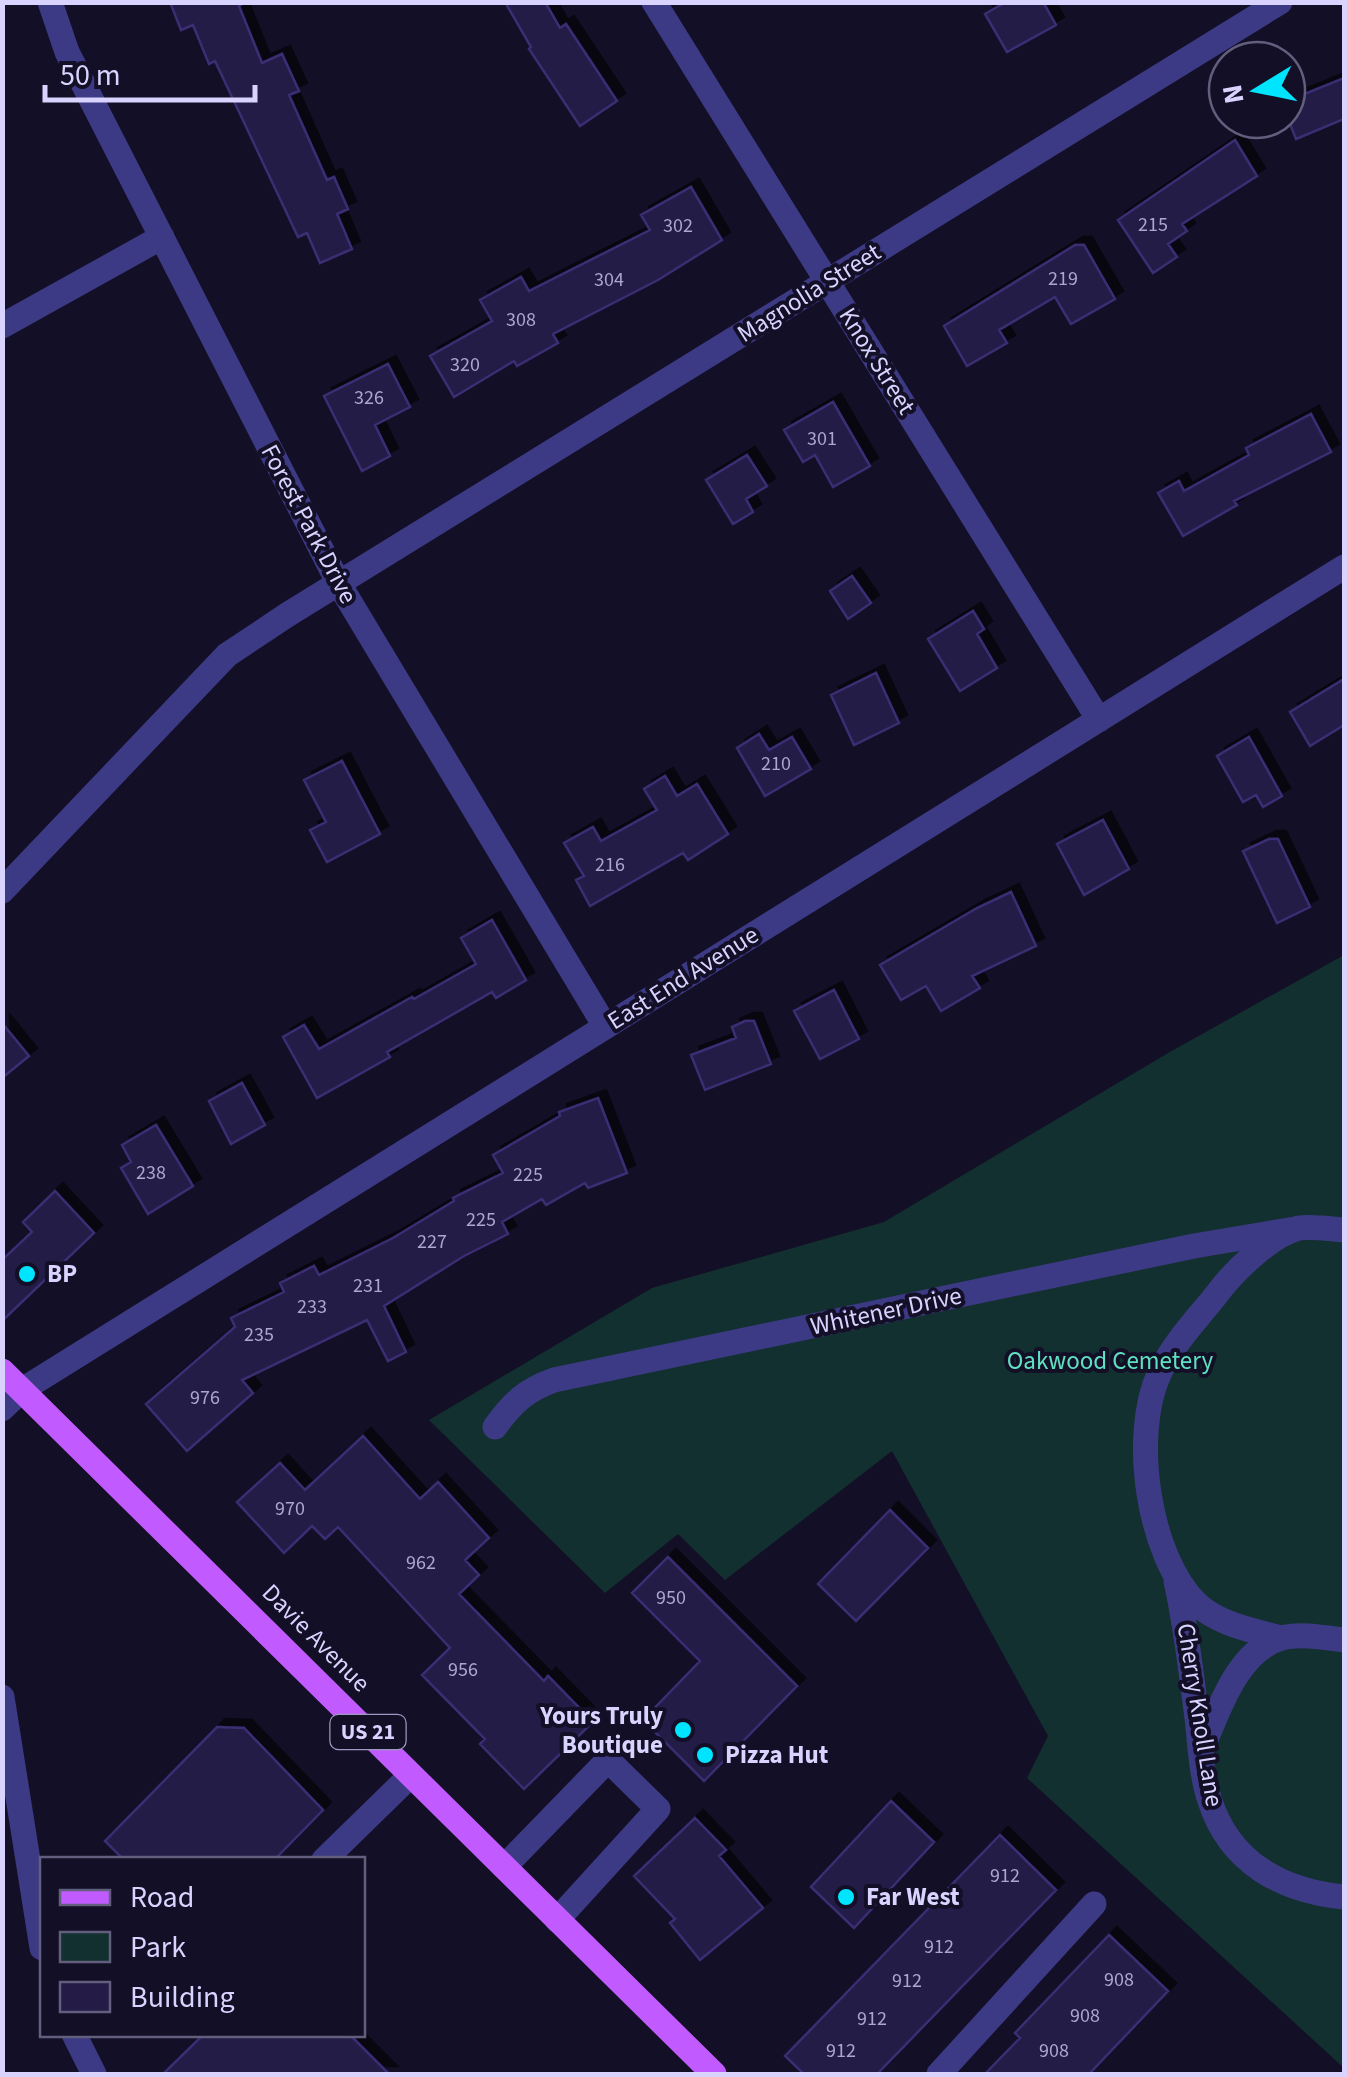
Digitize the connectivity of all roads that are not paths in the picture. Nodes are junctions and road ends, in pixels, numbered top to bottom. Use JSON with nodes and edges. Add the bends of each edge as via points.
{"nodes":[{"id":1,"x":50,"y":2,"type":"edge"},
{"id":2,"x":654,"y":2,"type":"edge"},
{"id":3,"x":1280,"y":2,"type":"edge"},
{"id":4,"x":162,"y":238,"type":"junction"},
{"id":5,"x":828,"y":282,"type":"junction"},
{"id":6,"x":2,"y":326,"type":"edge"},
{"id":7,"x":1344,"y":568,"type":"edge"},
{"id":8,"x":339,"y":584,"type":"junction"},
{"id":9,"x":1099,"y":720,"type":"junction"},
{"id":10,"x":2,"y":891,"type":"edge"},
{"id":11,"x":605,"y":1026,"type":"junction"},
{"id":12,"x":1295,"y":1229,"type":"junction"},
{"id":13,"x":1344,"y":1230,"type":"edge"},
{"id":14,"x":2,"y":1371,"type":"edge"},
{"id":15,"x":12,"y":1387,"type":"edge"},
{"id":16,"x":2,"y":1409,"type":"edge"},
{"id":17,"x":494,"y":1427,"type":"dead end"},
{"id":18,"x":1174,"y":1575,"type":"junction"},
{"id":19,"x":1281,"y":1638,"type":"junction"},
{"id":20,"x":1344,"y":1640,"type":"edge"},
{"id":21,"x":2,"y":1697,"type":"edge"},
{"id":22,"x":1201,"y":1751,"type":"junction"},
{"id":23,"x":411,"y":1775,"type":"junction"},
{"id":24,"x":327,"y":1857,"type":"edge"},
{"id":25,"x":504,"y":1867,"type":"junction"},
{"id":26,"x":1344,"y":1896,"type":"edge"},
{"id":27,"x":1094,"y":1904,"type":"dead end"},
{"id":28,"x":557,"y":1920,"type":"junction"},
{"id":29,"x":40,"y":1930,"type":"edge"},
{"id":30,"x":76,"y":2037,"type":"edge"},
{"id":31,"x":94,"y":2074,"type":"edge"},
{"id":32,"x":714,"y":2074,"type":"edge"},
{"id":33,"x":940,"y":2074,"type":"edge"}],
"edges":[{"from":1,"to":4,"type":"street","name":"Forest Park Drive","via":[[67,52]]},
{"from":2,"to":5,"type":"street","name":"Knox Street"},
{"from":3,"to":5,"type":"street","name":"Magnolia Street"},
{"from":4,"to":6,"type":"street"},
{"from":4,"to":8,"type":"street","name":"Forest Park Drive"},
{"from":5,"to":8,"type":"street","name":"Magnolia Street"},
{"from":5,"to":9,"type":"street","name":"Knox Street"},
{"from":7,"to":9,"type":"street","name":"East End Avenue"},
{"from":8,"to":10,"type":"street","name":"Magnolia Street","via":[[227,656]]},
{"from":8,"to":11,"type":"street","name":"Forest Park Drive"},
{"from":9,"to":11,"type":"street","name":"East End Avenue"},
{"from":11,"to":15,"type":"street","name":"East End Avenue"},
{"from":12,"to":13,"type":"street","name":"Whitener Drive"},
{"from":12,"to":17,"type":"street","name":"Whitener Drive","via":[[554,1380],[512,1402]]},
{"from":12,"to":18,"type":"street","name":"Cherry Knoll Lane","via":[[1227,1280],[1160,1373],[1147,1416],[1145,1464]]},
{"from":14,"to":15,"type":"main road","name":"Davie Avenue"},
{"from":15,"to":16,"type":"street","name":"East End Avenue"},
{"from":15,"to":23,"type":"main road","name":"Davie Avenue","number":"US 21"},
{"from":18,"to":19,"type":"street","via":[[1223,1621]]},
{"from":18,"to":22,"type":"street","name":"Cherry Knoll Lane"},
{"from":19,"to":20,"type":"street"},
{"from":19,"to":22,"type":"street","via":[[1234,1677]]},
{"from":21,"to":29,"type":"street"},
{"from":22,"to":26,"type":"street","name":"Cherry Knoll Lane","via":[[1208,1799],[1243,1857],[1276,1881]]},
{"from":23,"to":24,"type":"street"},
{"from":23,"to":25,"type":"main road","name":"Davie Avenue","number":"US 21"},
{"from":25,"to":28,"type":"main road","name":"Davie Avenue","number":"US 21"},
{"from":25,"to":28,"type":"street","via":[[608,1760],[646,1796],[658,1809]]},
{"from":27,"to":33,"type":"street"},
{"from":28,"to":32,"type":"main road","name":"Davie Avenue","number":"US 21"},
{"from":30,"to":31,"type":"street"}]}
